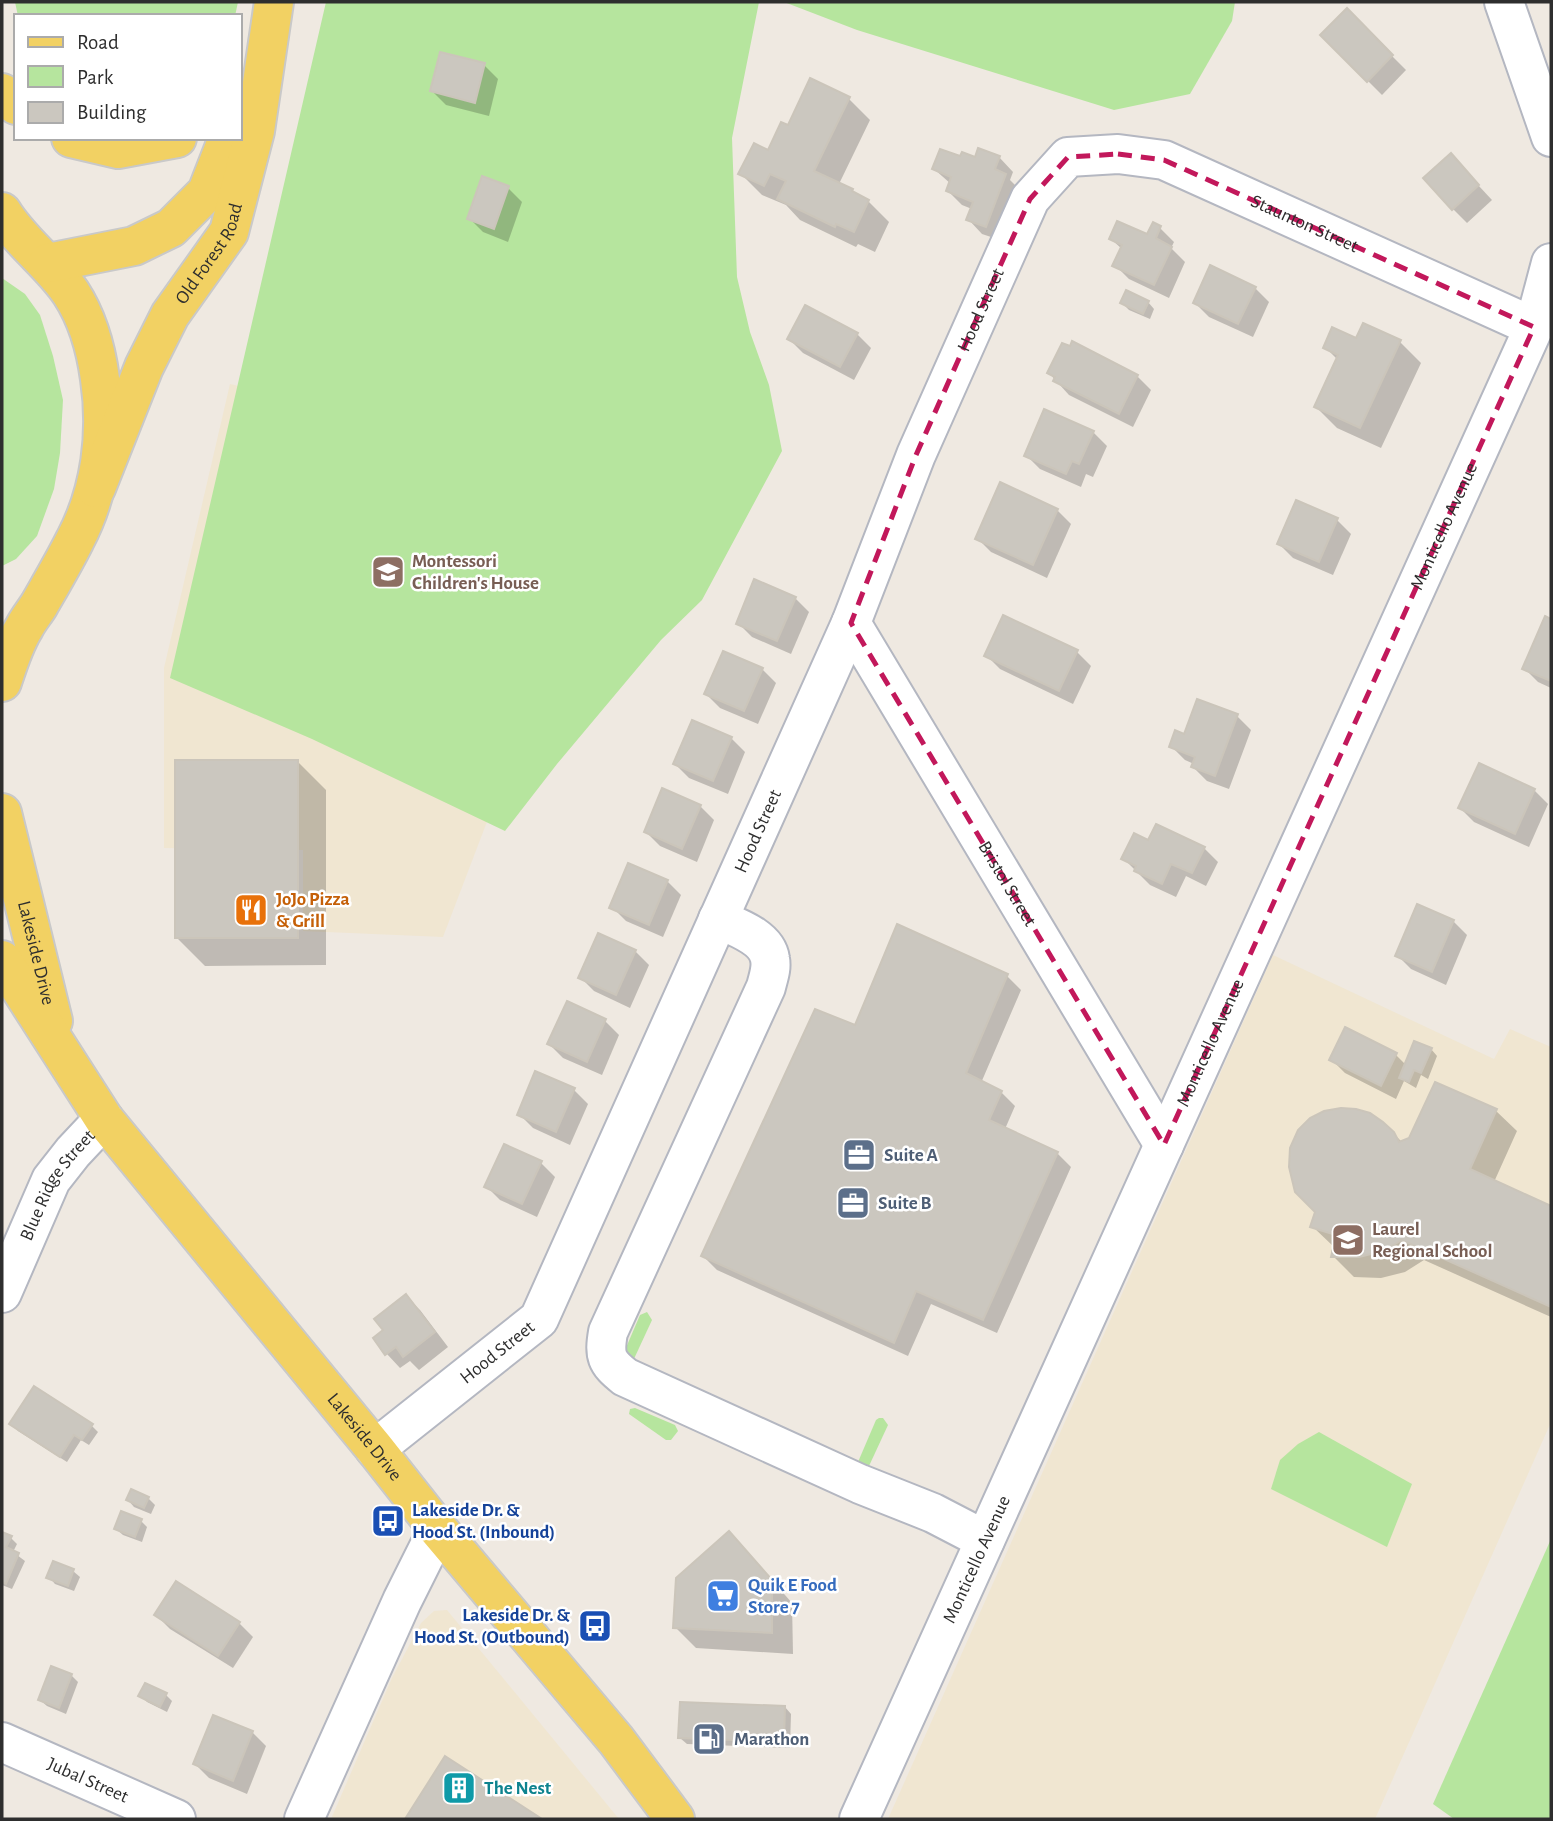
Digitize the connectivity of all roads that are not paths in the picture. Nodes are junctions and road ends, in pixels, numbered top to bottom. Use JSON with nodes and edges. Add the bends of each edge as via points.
{"nodes":[{"id":1,"x":266,"y":2,"type":"edge"},
{"id":2,"x":274,"y":2,"type":"edge"},
{"id":3,"x":1504,"y":2,"type":"edge"},
{"id":4,"x":242,"y":85,"type":"edge"},
{"id":5,"x":1551,"y":137,"type":"edge"},
{"id":6,"x":80,"y":140,"type":"edge"},
{"id":7,"x":166,"y":140,"type":"edge"},
{"id":8,"x":227,"y":140,"type":"edge"},
{"id":9,"x":1068,"y":157,"type":"joint"},
{"id":10,"x":2,"y":212,"type":"edge"},
{"id":11,"x":26,"y":250,"type":"edge"},
{"id":12,"x":1551,"y":263,"type":"edge"},
{"id":13,"x":1534,"y":327,"type":"junction"},
{"id":14,"x":96,"y":488,"type":"junction"},
{"id":15,"x":54,"y":578,"type":"junction"},
{"id":16,"x":2,"y":609,"type":"edge"},
{"id":17,"x":850,"y":623,"type":"junction"},
{"id":18,"x":2,"y":682,"type":"edge"},
{"id":19,"x":2,"y":813,"type":"edge"},
{"id":20,"x":718,"y":919,"type":"junction"},
{"id":21,"x":2,"y":960,"type":"edge"},
{"id":22,"x":60,"y":1050,"type":"junction"},
{"id":23,"x":104,"y":1119,"type":"junction"},
{"id":24,"x":1164,"y":1145,"type":"junction"},
{"id":25,"x":2,"y":1293,"type":"edge"},
{"id":26,"x":375,"y":1449,"type":"junction"},
{"id":27,"x":438,"y":1529,"type":"junction"},
{"id":28,"x":985,"y":1540,"type":"junction"},
{"id":29,"x":2,"y":1742,"type":"edge"},
{"id":30,"x":176,"y":1819,"type":"edge"},
{"id":31,"x":304,"y":1819,"type":"edge"},
{"id":32,"x":675,"y":1819,"type":"edge"},
{"id":33,"x":859,"y":1819,"type":"edge"}],
"edges":[{"from":1,"to":4,"type":"main road"},
{"from":2,"to":14,"type":"main road","name":"Old Forest Road","via":[[255,131],[229,232],[170,315]]},
{"from":3,"to":5,"type":"street"},
{"from":6,"to":7,"type":"main road","via":[[118,149]]},
{"from":8,"to":11,"type":"main road","name":"Old Forest Road","via":[[206,192],[171,228],[134,246]]},
{"from":9,"to":13,"type":"street","name":"Staunton Street","via":[[1118,153],[1164,160]]},
{"from":9,"to":17,"type":"street","name":"Hood Street","via":[[1030,199],[916,455]]},
{"from":10,"to":11,"type":"main road"},
{"from":11,"to":14,"type":"main road","via":[[72,295],[89,331],[102,394],[103,439]]},
{"from":12,"to":13,"type":"street","name":"Monticello Avenue"},
{"from":13,"to":24,"type":"street","name":"Monticello Avenue"},
{"from":14,"to":15,"type":"main road","via":[[77,538]]},
{"from":15,"to":16,"type":"main road"},
{"from":15,"to":18,"type":"main road","via":[[23,628]]},
{"from":17,"to":20,"type":"street","name":"Hood Street"},
{"from":17,"to":24,"type":"street","name":"Bristol Street"},
{"from":19,"to":22,"type":"main road","name":"Lakeside Drive"},
{"from":20,"to":26,"type":"street","name":"Hood Street","via":[[539,1320]]},
{"from":20,"to":28,"type":"street","via":[[760,942],[770,955],[771,969],[608,1332],[605,1351],[625,1377]]},
{"from":21,"to":22,"type":"main road","name":"Lakeside Drive"},
{"from":22,"to":23,"type":"main road","name":"Lakeside Drive"},
{"from":23,"to":25,"type":"street","name":"Blue Ridge Street","via":[[51,1180]]},
{"from":23,"to":26,"type":"main road","name":"Lakeside Drive"},
{"from":24,"to":28,"type":"street","name":"Monticello Avenue"},
{"from":26,"to":27,"type":"main road","name":"Lakeside Drive"},
{"from":27,"to":31,"type":"street"},
{"from":27,"to":32,"type":"main road","name":"Lakeside Drive","via":[[616,1740]]},
{"from":28,"to":33,"type":"street","name":"Monticello Avenue"},
{"from":29,"to":30,"type":"street","name":"Jubal Street"}]}
